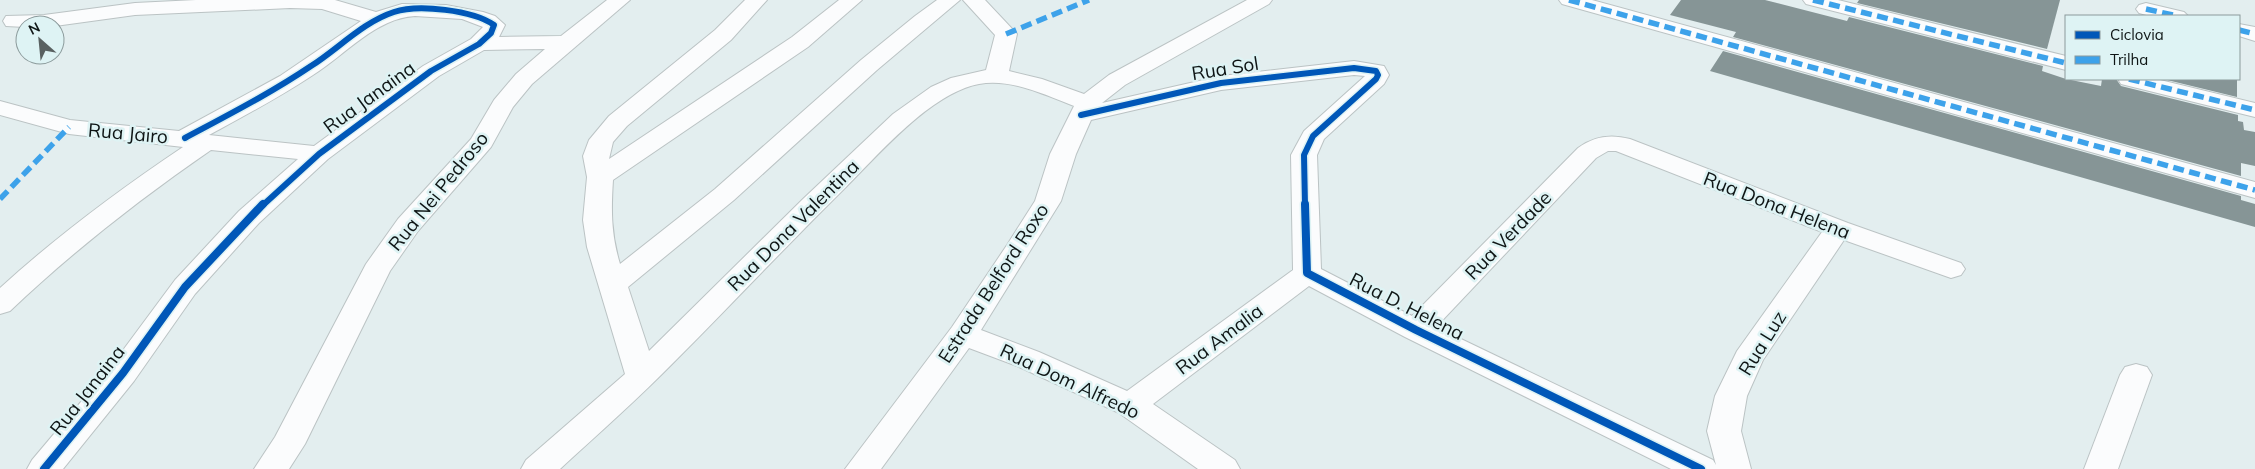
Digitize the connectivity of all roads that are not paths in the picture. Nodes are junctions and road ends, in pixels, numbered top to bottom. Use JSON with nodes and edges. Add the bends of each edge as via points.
{"nodes":[{"id":1,"x":102,"y":0,"type":"edge"},
{"id":2,"x":620,"y":0,"type":"edge"},
{"id":3,"x":757,"y":0,"type":"edge"},
{"id":4,"x":852,"y":0,"type":"edge"},
{"id":5,"x":950,"y":0,"type":"edge"},
{"id":6,"x":973,"y":0,"type":"edge"},
{"id":7,"x":1262,"y":0,"type":"edge"},
{"id":8,"x":1569,"y":0,"type":"edge"},
{"id":9,"x":1813,"y":0,"type":"edge"},
{"id":10,"x":2146,"y":9,"type":"dead end"},
{"id":11,"x":2173,"y":15,"type":"edge"},
{"id":12,"x":378,"y":19,"type":"junction"},
{"id":13,"x":7,"y":23,"type":"edge"},
{"id":14,"x":2240,"y":30,"type":"edge"},
{"id":15,"x":2255,"y":34,"type":"edge"},
{"id":16,"x":566,"y":42,"type":"junction"},
{"id":17,"x":479,"y":44,"type":"junction"},
{"id":18,"x":2065,"y":63,"type":"edge"},
{"id":19,"x":996,"y":76,"type":"junction"},
{"id":20,"x":2133,"y":80,"type":"edge"},
{"id":21,"x":0,"y":108,"type":"edge"},
{"id":22,"x":1084,"y":109,"type":"junction"},
{"id":23,"x":2255,"y":110,"type":"edge"},
{"id":24,"x":195,"y":140,"type":"junction"},
{"id":25,"x":1602,"y":144,"type":"joint"},
{"id":26,"x":319,"y":154,"type":"junction"},
{"id":27,"x":600,"y":177,"type":"junction"},
{"id":28,"x":2255,"y":190,"type":"edge"},
{"id":29,"x":1838,"y":229,"type":"junction"},
{"id":30,"x":1951,"y":269,"type":"dead end"},
{"id":31,"x":1307,"y":273,"type":"junction"},
{"id":32,"x":613,"y":284,"type":"junction"},
{"id":33,"x":0,"y":304,"type":"edge"},
{"id":34,"x":1416,"y":330,"type":"junction"},
{"id":35,"x":963,"y":334,"type":"junction"},
{"id":36,"x":2136,"y":375,"type":"dead end"},
{"id":37,"x":641,"y":376,"type":"junction"},
{"id":38,"x":1130,"y":405,"type":"junction"},
{"id":39,"x":44,"y":469,"type":"edge"},
{"id":40,"x":271,"y":469,"type":"edge"},
{"id":41,"x":538,"y":469,"type":"edge"},
{"id":42,"x":862,"y":469,"type":"edge"},
{"id":43,"x":1222,"y":469,"type":"edge"},
{"id":44,"x":1702,"y":469,"type":"edge"},
{"id":45,"x":1734,"y":469,"type":"edge"},
{"id":46,"x":2100,"y":469,"type":"edge"}],
"edges":[{"from":1,"to":13,"type":"street"},
{"from":2,"to":16,"type":"street","name":"Rua Nei Pedroso"},
{"from":3,"to":27,"type":"street","via":[[723,35],[618,121],[601,140],[596,156]]},
{"from":4,"to":27,"type":"street","via":[[800,42]]},
{"from":5,"to":32,"type":"street","via":[[840,90],[740,181]]},
{"from":6,"to":19,"type":"street","via":[[1006,34]]},
{"from":7,"to":22,"type":"street","name":"Estrada Belford Roxo","via":[[1117,80]]},
{"from":8,"to":28,"type":"street"},
{"from":9,"to":18,"type":"street"},
{"from":10,"to":11,"type":"street"},
{"from":12,"to":13,"type":"street","via":[[323,2],[290,2],[135,10]]},
{"from":12,"to":17,"type":"street","name":"Rua Janaina","via":[[404,9],[470,14],[494,24],[491,33]]},
{"from":12,"to":24,"type":"street","name":"Rua Janaina"},
{"from":14,"to":15,"type":"street"},
{"from":16,"to":17,"type":"street","name":"Rua Janaina"},
{"from":16,"to":40,"type":"street","name":"Rua Nei Pedroso","via":[[524,79],[502,105],[482,142],[408,225],[376,270],[288,444]]},
{"from":17,"to":26,"type":"street","name":"Rua Janaina","via":[[431,71]]},
{"from":19,"to":22,"type":"street","name":"Rua Dona Valentina","via":[[1036,84]]},
{"from":19,"to":37,"type":"street","name":"Rua Dona Valentina","via":[[977,78],[931,96],[885,134]]},
{"from":20,"to":23,"type":"street"},
{"from":21,"to":24,"type":"street","name":"Rua Jairo","via":[[68,127]]},
{"from":22,"to":31,"type":"street","name":"Rua Sol","via":[[1221,83],[1354,68],[1376,71],[1376,79],[1313,136],[1304,155]]},
{"from":22,"to":35,"type":"street","name":"Estrada Belford Roxo","via":[[1063,154],[1048,201]]},
{"from":24,"to":26,"type":"street","name":"Rua Jairo"},
{"from":24,"to":33,"type":"street","name":"Rua Janaina"},
{"from":25,"to":29,"type":"street","name":"Rua Dona Helena","via":[[1621,144]]},
{"from":25,"to":34,"type":"street","name":"Rua Verdade","via":[[1587,153]]},
{"from":26,"to":39,"type":"street","name":"Rua Janaina","via":[[219,247],[185,287],[123,373]]},
{"from":27,"to":32,"type":"street","via":[[597,220],[601,247]]},
{"from":29,"to":30,"type":"street","name":"Rua Dona Helena"},
{"from":29,"to":45,"type":"street","name":"Rua Luz","via":[[1748,358],[1730,396],[1724,431]]},
{"from":31,"to":34,"type":"street","name":"Rua D. Helena"},
{"from":31,"to":38,"type":"street","name":"Rua Amalia"},
{"from":32,"to":37,"type":"street"},
{"from":34,"to":44,"type":"street","name":"Rua D. Helena"},
{"from":35,"to":38,"type":"street","name":"Rua Dom Alfredo"},
{"from":35,"to":42,"type":"street","name":"Estrada Belford Roxo"},
{"from":36,"to":46,"type":"street"},
{"from":37,"to":41,"type":"street","name":"Rua Dona Valentina"},
{"from":38,"to":43,"type":"street","name":"Rua Dom Alfredo"}]}
